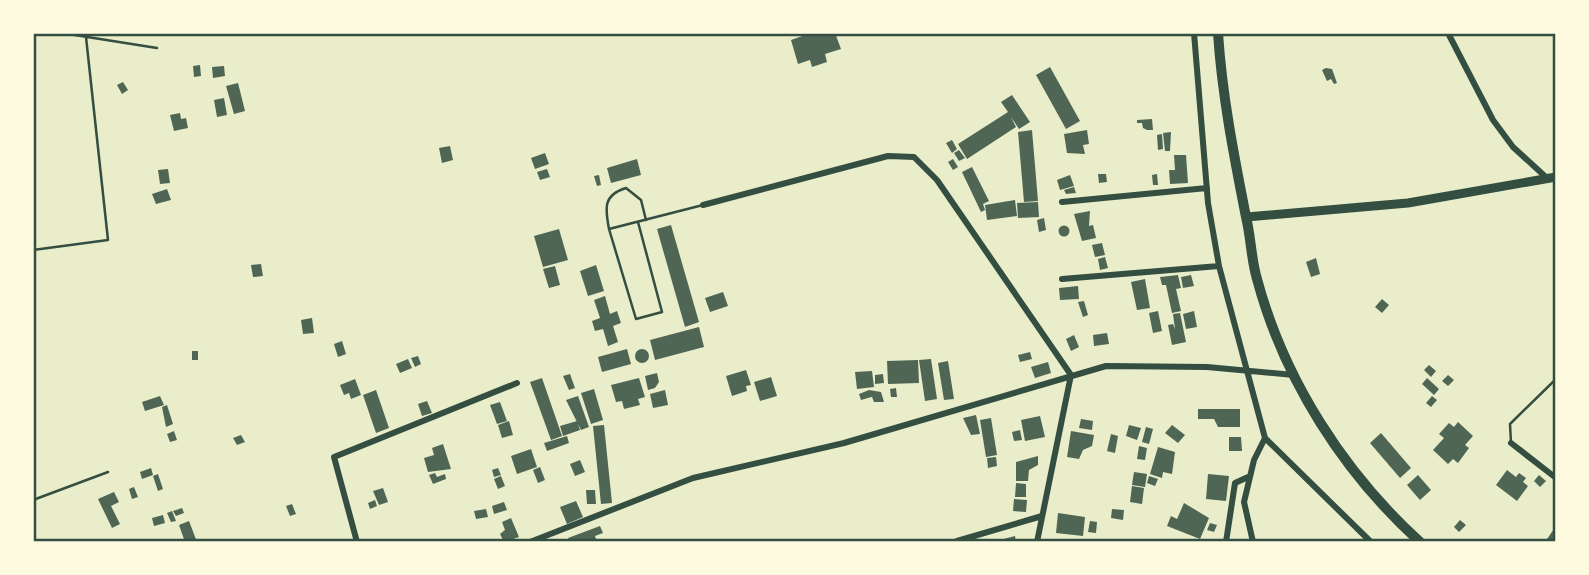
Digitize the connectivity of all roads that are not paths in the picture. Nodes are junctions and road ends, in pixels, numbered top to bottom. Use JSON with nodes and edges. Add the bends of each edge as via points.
{"nodes":[{"id":1,"x":1195,"y":33,"type":"edge"},
{"id":2,"x":1218,"y":33,"type":"edge"},
{"id":3,"x":1448,"y":33,"type":"edge"},
{"id":4,"x":1552,"y":178,"type":"edge"},
{"id":5,"x":1207,"y":188,"type":"junction"},
{"id":6,"x":1062,"y":202,"type":"dead end"},
{"id":7,"x":703,"y":205,"type":"joint"},
{"id":8,"x":1247,"y":218,"type":"junction"},
{"id":9,"x":646,"y":220,"type":"junction"},
{"id":10,"x":638,"y":222,"type":"junction"},
{"id":11,"x":609,"y":229,"type":"junction"},
{"id":12,"x":1219,"y":266,"type":"junction"},
{"id":13,"x":1062,"y":279,"type":"dead end"},
{"id":14,"x":1248,"y":372,"type":"junction"},
{"id":15,"x":1071,"y":375,"type":"junction"},
{"id":16,"x":1294,"y":375,"type":"junction"},
{"id":17,"x":1556,"y":379,"type":"edge"},
{"id":18,"x":517,"y":383,"type":"dead end"},
{"id":19,"x":1265,"y":438,"type":"junction"},
{"id":20,"x":1511,"y":443,"type":"joint"},
{"id":21,"x":1248,"y":477,"type":"junction"},
{"id":22,"x":1556,"y":478,"type":"edge"},
{"id":23,"x":1042,"y":516,"type":"junction"},
{"id":24,"x":957,"y":541,"type":"edge"},
{"id":25,"x":357,"y":542,"type":"edge"},
{"id":26,"x":530,"y":542,"type":"edge"},
{"id":27,"x":1037,"y":542,"type":"edge"},
{"id":28,"x":1226,"y":542,"type":"edge"},
{"id":29,"x":1253,"y":542,"type":"edge"},
{"id":30,"x":1371,"y":542,"type":"edge"},
{"id":31,"x":1420,"y":542,"type":"edge"}],
"edges":[{"from":1,"to":5,"type":"street"},
{"from":2,"to":8,"type":"main road","via":[[1220,69]]},
{"from":3,"to":4,"type":"street","via":[[1493,120],[1513,146]]},
{"from":4,"to":8,"type":"main road","via":[[1408,203]]},
{"from":5,"to":6,"type":"street"},
{"from":5,"to":12,"type":"street"},
{"from":7,"to":9,"type":"lane"},
{"from":7,"to":15,"type":"street","via":[[888,156],[915,157],[937,180]]},
{"from":8,"to":16,"type":"main road","via":[[1257,279]]},
{"from":9,"to":10,"type":"lane"},
{"from":9,"to":11,"type":"lane","via":[[641,200],[625,188],[607,198]]},
{"from":10,"to":11,"type":"lane"},
{"from":10,"to":11,"type":"lane","via":[[662,312],[636,319]]},
{"from":12,"to":13,"type":"street"},
{"from":12,"to":14,"type":"street"},
{"from":14,"to":15,"type":"street","via":[[1139,365],[1106,366]]},
{"from":14,"to":16,"type":"street"},
{"from":14,"to":19,"type":"street"},
{"from":15,"to":23,"type":"street"},
{"from":15,"to":26,"type":"street","via":[[844,443],[693,478]]},
{"from":16,"to":31,"type":"main road","via":[[1356,476]]},
{"from":17,"to":20,"type":"lane","via":[[1510,424]]},
{"from":18,"to":25,"type":"street","via":[[334,457]]},
{"from":19,"to":21,"type":"street"},
{"from":19,"to":30,"type":"street"},
{"from":20,"to":22,"type":"street"},
{"from":21,"to":28,"type":"street","via":[[1235,483]]},
{"from":21,"to":29,"type":"street","via":[[1244,502]]},
{"from":23,"to":24,"type":"street"},
{"from":23,"to":27,"type":"street"}]}
